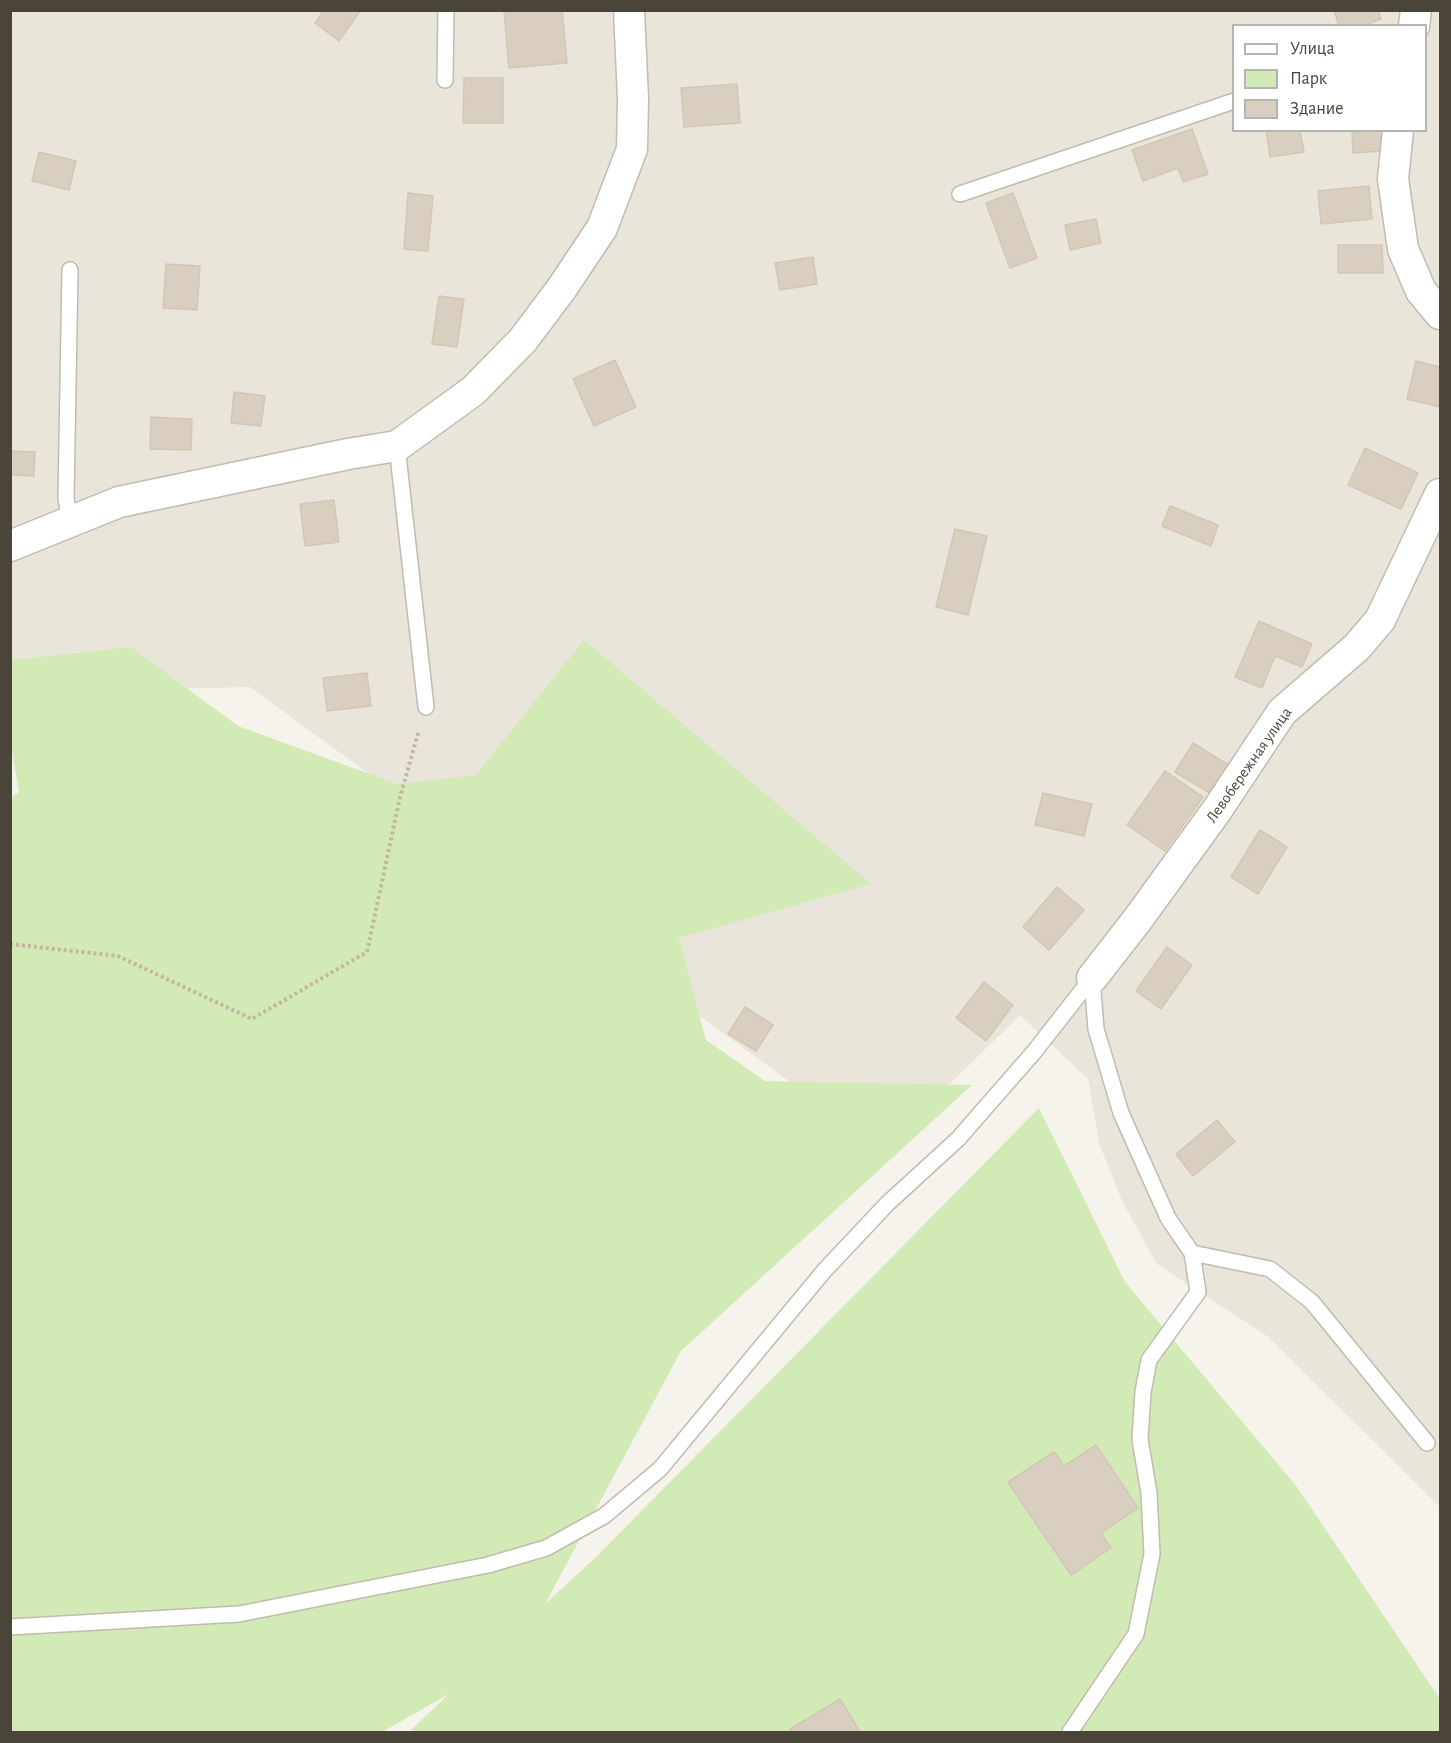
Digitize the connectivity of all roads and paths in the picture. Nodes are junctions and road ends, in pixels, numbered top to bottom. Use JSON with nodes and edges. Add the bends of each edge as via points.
{"nodes":[{"id":1,"x":446,"y":10,"type":"edge"},
{"id":2,"x":629,"y":10,"type":"edge"},
{"id":3,"x":445,"y":80,"type":"dead end"},
{"id":4,"x":1232,"y":101,"type":"edge"},
{"id":5,"x":1398,"y":132,"type":"edge"},
{"id":6,"x":960,"y":194,"type":"dead end"},
{"id":7,"x":70,"y":270,"type":"dead end"},
{"id":8,"x":1440,"y":314,"type":"edge"},
{"id":9,"x":397,"y":446,"type":"junction"},
{"id":10,"x":1440,"y":494,"type":"edge"},
{"id":11,"x":70,"y":522,"type":"junction"},
{"id":12,"x":10,"y":546,"type":"edge"},
{"id":13,"x":426,"y":707,"type":"joint"},
{"id":14,"x":10,"y":944,"type":"edge"},
{"id":15,"x":1092,"y":978,"type":"junction"},
{"id":16,"x":1192,"y":1253,"type":"junction"},
{"id":17,"x":1427,"y":1443,"type":"dead end"},
{"id":18,"x":10,"y":1627,"type":"edge"},
{"id":19,"x":1070,"y":1732,"type":"edge"}],
"edges":[{"from":1,"to":3,"type":"lane"},
{"from":2,"to":9,"type":"street","via":[[632,149],[602,228],[523,340],[473,391]]},
{"from":4,"to":6,"type":"lane"},
{"from":5,"to":8,"type":"street","via":[[1393,178],[1403,249],[1421,291]]},
{"from":7,"to":11,"type":"lane","via":[[66,498]]},
{"from":9,"to":11,"type":"street","via":[[119,502]]},
{"from":9,"to":13,"type":"lane"},
{"from":10,"to":15,"type":"street","name":"Левобережная улица","via":[[1380,620],[1358,647],[1282,712],[1217,810]]},
{"from":11,"to":12,"type":"street"},
{"from":13,"to":14,"type":"path","via":[[400,796],[367,951],[252,1019],[118,956]]},
{"from":15,"to":16,"type":"lane","via":[[1096,1029],[1121,1113],[1168,1218]]},
{"from":15,"to":18,"type":"lane","via":[[958,1139],[887,1204],[824,1271],[660,1469],[604,1516],[546,1548],[488,1565],[239,1614]]},
{"from":16,"to":17,"type":"lane","via":[[1269,1269],[1312,1302]]},
{"from":16,"to":19,"type":"lane","via":[[1198,1292],[1149,1360],[1143,1392],[1140,1439],[1149,1493],[1152,1554],[1136,1634]]}]}
